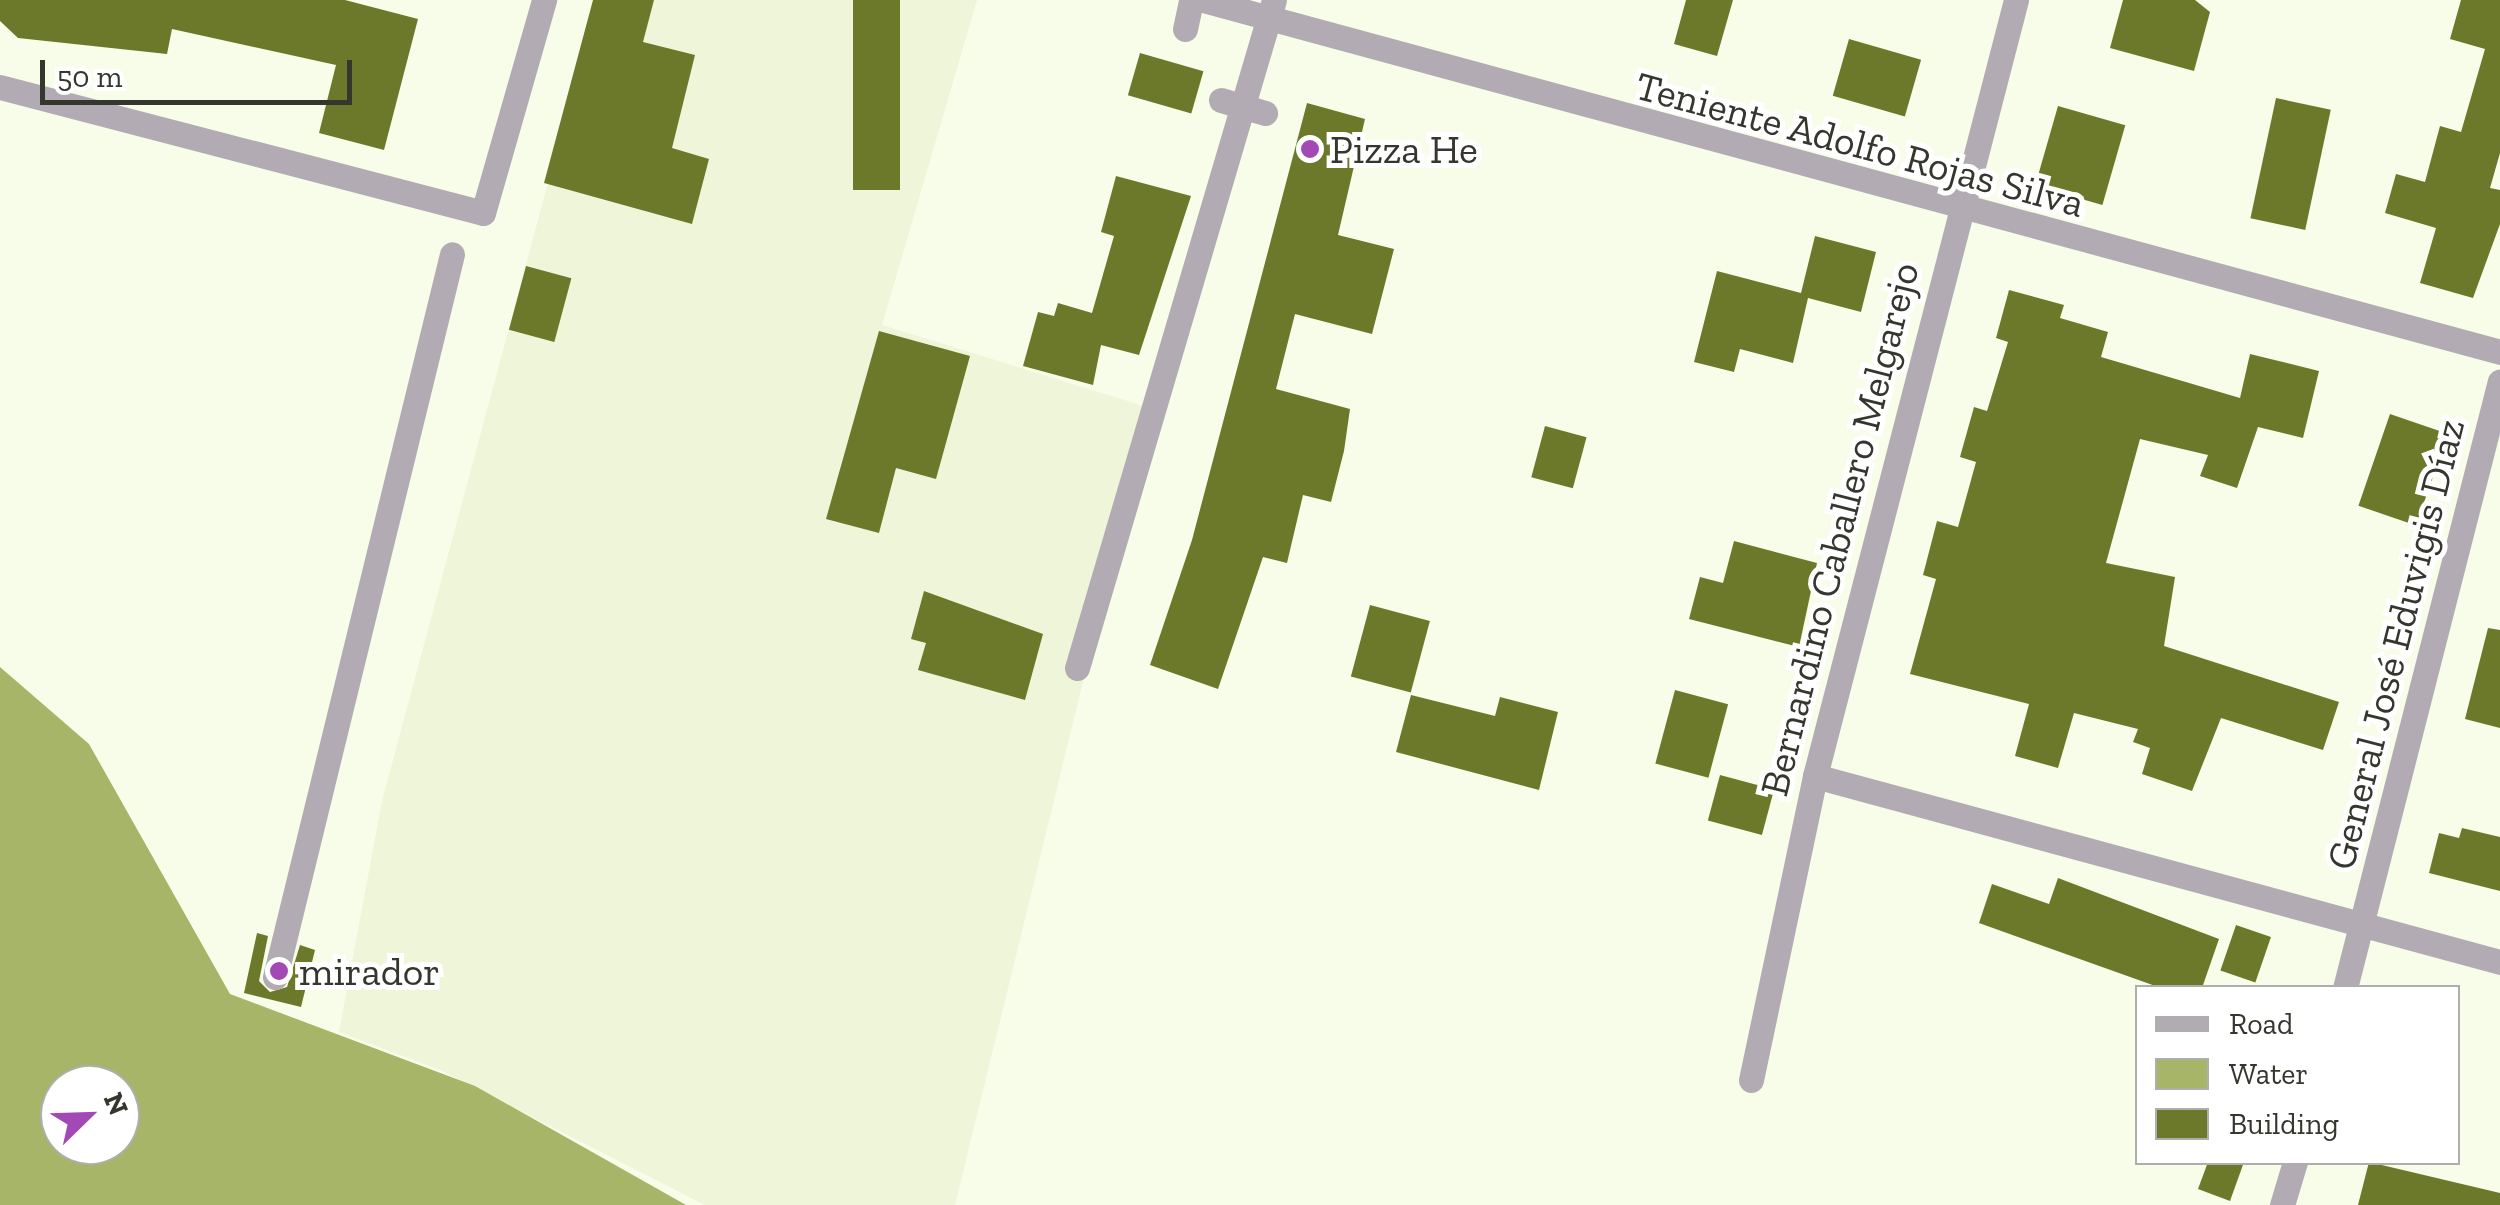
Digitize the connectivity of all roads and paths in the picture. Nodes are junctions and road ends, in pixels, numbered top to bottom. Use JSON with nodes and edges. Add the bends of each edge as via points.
{"nodes":[{"id":1,"x":544,"y":0,"type":"edge"},
{"id":2,"x":1191,"y":0,"type":"edge"},
{"id":3,"x":1203,"y":0,"type":"edge"},
{"id":4,"x":2016,"y":0,"type":"edge"},
{"id":5,"x":1272,"y":10,"type":"edge"},
{"id":6,"x":1185,"y":29,"type":"dead end"},
{"id":7,"x":0,"y":87,"type":"edge"},
{"id":8,"x":1957,"y":209,"type":"junction"},
{"id":9,"x":452,"y":254,"type":"dead end"},
{"id":10,"x":2500,"y":352,"type":"edge"},
{"id":11,"x":2500,"y":380,"type":"edge"},
{"id":12,"x":1077,"y":668,"type":"dead end"},
{"id":13,"x":1814,"y":776,"type":"junction"},
{"id":14,"x":2362,"y":927,"type":"junction"},
{"id":15,"x":2500,"y":962,"type":"edge"},
{"id":16,"x":275,"y":978,"type":"dead end"},
{"id":17,"x":2345,"y":985,"type":"edge"},
{"id":18,"x":1751,"y":1080,"type":"dead end"},
{"id":19,"x":2293,"y":1165,"type":"edge"},
{"id":20,"x":2282,"y":1205,"type":"edge"}],
"edges":[{"from":1,"to":7,"type":"street","via":[[483,213]]},
{"from":2,"to":6,"type":"street"},
{"from":3,"to":5,"type":"street","name":"Teniente Adolfo Rojas Silva"},
{"from":4,"to":8,"type":"street","name":"Bernardino Caballero Melgarejo"},
{"from":5,"to":8,"type":"street","name":"Teniente Adolfo Rojas Silva"},
{"from":5,"to":12,"type":"street"},
{"from":8,"to":10,"type":"street","name":"Teniente Adolfo Rojas Silva"},
{"from":8,"to":13,"type":"street","name":"Bernardino Caballero Melgarejo"},
{"from":9,"to":16,"type":"street"},
{"from":11,"to":14,"type":"street","name":"General José Eduvigis Díaz"},
{"from":13,"to":14,"type":"street"},
{"from":13,"to":18,"type":"street","name":"Bernardino Caballero Melgarejo"},
{"from":14,"to":15,"type":"street"},
{"from":14,"to":17,"type":"street","name":"General José Eduvigis Díaz"},
{"from":19,"to":20,"type":"street"}]}
